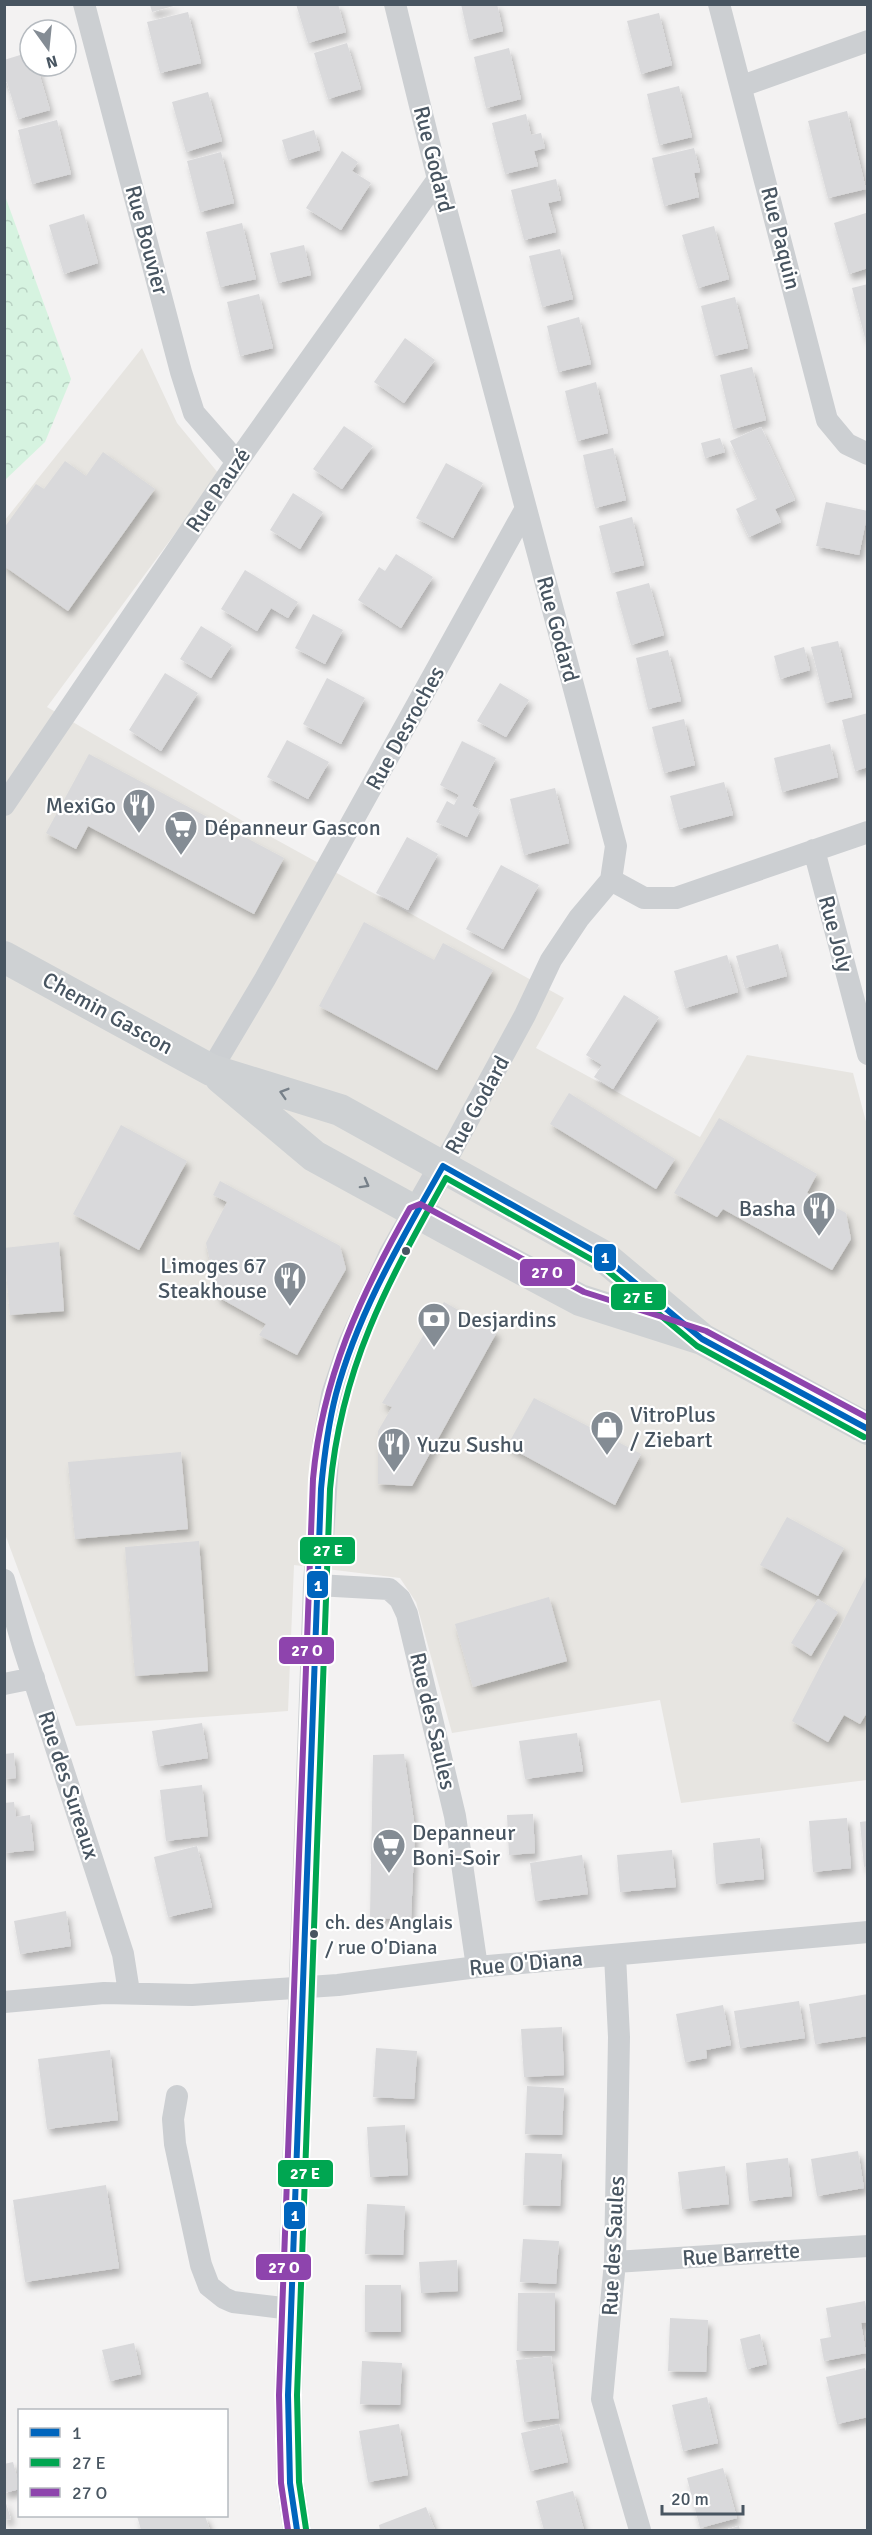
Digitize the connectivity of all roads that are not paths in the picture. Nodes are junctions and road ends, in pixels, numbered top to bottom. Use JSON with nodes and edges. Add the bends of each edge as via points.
{"nodes":[{"id":1,"x":84,"y":4,"type":"edge"},
{"id":2,"x":395,"y":4,"type":"edge"},
{"id":3,"x":719,"y":4,"type":"edge"},
{"id":4,"x":867,"y":41,"type":"edge"},
{"id":5,"x":742,"y":86,"type":"junction"},
{"id":6,"x":438,"y":179,"type":"junction"},
{"id":7,"x":867,"y":454,"type":"edge"},
{"id":8,"x":237,"y":462,"type":"junction"},
{"id":9,"x":525,"y":510,"type":"junction"},
{"id":10,"x":6,"y":801,"type":"edge"},
{"id":11,"x":867,"y":832,"type":"edge"},
{"id":12,"x":814,"y":850,"type":"junction"},
{"id":13,"x":610,"y":880,"type":"junction"},
{"id":14,"x":4,"y":957,"type":"edge"},
{"id":15,"x":867,"y":1054,"type":"edge"},
{"id":16,"x":211,"y":1070,"type":"junction"},
{"id":17,"x":443,"y":1166,"type":"junction"},
{"id":18,"x":417,"y":1213,"type":"junction"},
{"id":19,"x":702,"y":1339,"type":"junction"},
{"id":20,"x":865,"y":1421,"type":"edge"},
{"id":21,"x":4,"y":1580,"type":"edge"},
{"id":22,"x":317,"y":1585,"type":"junction"},
{"id":23,"x":34,"y":1678,"type":"junction"},
{"id":24,"x":4,"y":1684,"type":"edge"},
{"id":25,"x":867,"y":1932,"type":"edge"},
{"id":26,"x":615,"y":1955,"type":"junction"},
{"id":27,"x":477,"y":1967,"type":"junction"},
{"id":28,"x":303,"y":1988,"type":"junction"},
{"id":29,"x":129,"y":1992,"type":"junction"},
{"id":30,"x":4,"y":2002,"type":"edge"},
{"id":31,"x":177,"y":2096,"type":"dead end"},
{"id":32,"x":867,"y":2246,"type":"edge"},
{"id":33,"x":615,"y":2262,"type":"junction"},
{"id":34,"x":291,"y":2309,"type":"junction"},
{"id":35,"x":297,"y":2530,"type":"edge"},
{"id":36,"x":640,"y":2530,"type":"edge"}],
"edges":[{"from":1,"to":8,"type":"street","name":"Rue Bouvier","via":[[194,412]]},
{"from":2,"to":6,"type":"street","name":"Rue Godard"},
{"from":3,"to":5,"type":"street","name":"Rue Paquin"},
{"from":4,"to":5,"type":"street"},
{"from":5,"to":7,"type":"street","name":"Rue Paquin","via":[[827,420],[847,444]]},
{"from":6,"to":8,"type":"street","name":"Rue Pauzé"},
{"from":6,"to":9,"type":"street","name":"Rue Godard"},
{"from":8,"to":10,"type":"street","name":"Rue Pauzé"},
{"from":9,"to":13,"type":"street","name":"Rue Godard","via":[[616,846]]},
{"from":9,"to":16,"type":"street","name":"Rue Desroches"},
{"from":11,"to":12,"type":"street"},
{"from":12,"to":13,"type":"street","via":[[676,898],[644,898]]},
{"from":12,"to":15,"type":"street","name":"Rue Joly"},
{"from":13,"to":17,"type":"street","name":"Rue Godard","via":[[551,960]]},
{"from":14,"to":16,"type":"main road","name":"Chemin Gascon"},
{"from":17,"to":16,"type":"main road","name":"Chemin Gascon","one_way":true,"via":[[340,1110]]},
{"from":16,"to":18,"type":"main road","name":"Chemin Gascon","one_way":true,"via":[[314,1156]]},
{"from":17,"to":18,"type":"street","name":"Rue Godard"},
{"from":17,"to":19,"type":"main road","name":"Chemin Gascon","via":[[603,1256]]},
{"from":18,"to":19,"type":"main road","name":"Chemin Gascon","via":[[580,1300]]},
{"from":18,"to":22,"type":"street","name":"Rue Godard","via":[[365,1313],[335,1395],[323,1471]]},
{"from":19,"to":20,"type":"main road","name":"Chemin Gascon"},
{"from":21,"to":23,"type":"street","name":"Rue des Sureaux"},
{"from":22,"to":27,"type":"street","name":"Rue des Saules","via":[[389,1589],[403,1606],[412,1629],[453,1807]]},
{"from":22,"to":28,"type":"street","name":"Rue Godard"},
{"from":23,"to":24,"type":"street"},
{"from":23,"to":29,"type":"street","name":"Rue des Sureaux","via":[[104,1891],[123,1954]]},
{"from":25,"to":26,"type":"street","name":"Rue O'Diana"},
{"from":26,"to":27,"type":"street","name":"Rue O'Diana"},
{"from":26,"to":33,"type":"street","name":"Rue des Saules","via":[[619,2037]]},
{"from":27,"to":28,"type":"street","name":"Rue O'Diana"},
{"from":28,"to":29,"type":"street","name":"Rue O'Diana","via":[[192,1995]]},
{"from":28,"to":34,"type":"street","name":"Rue Godard"},
{"from":29,"to":30,"type":"street","name":"Rue O'Diana"},
{"from":31,"to":34,"type":"street","via":[[173,2119],[175,2144],[209,2286],[234,2302]]},
{"from":32,"to":33,"type":"street","name":"Rue Barrette"},
{"from":33,"to":36,"type":"street","name":"Rue des Saules","via":[[602,2399]]},
{"from":34,"to":35,"type":"street","name":"Rue Godard","via":[[288,2459]]}]}
